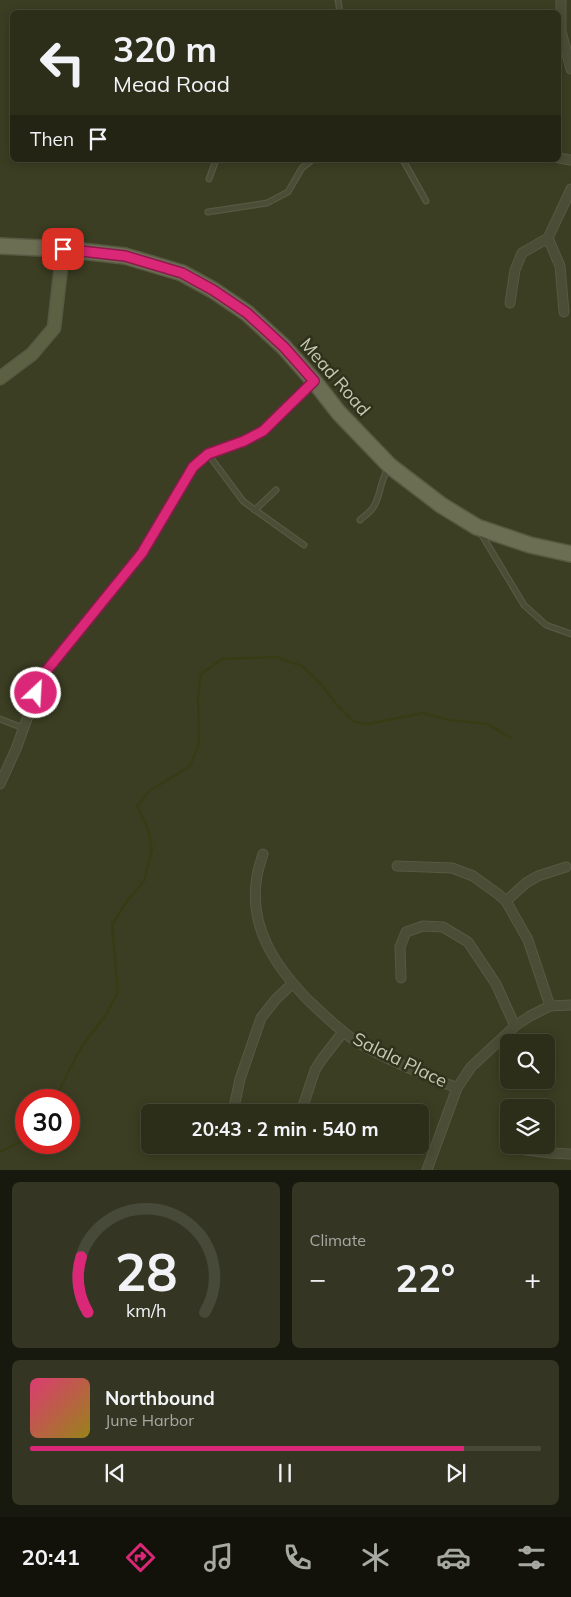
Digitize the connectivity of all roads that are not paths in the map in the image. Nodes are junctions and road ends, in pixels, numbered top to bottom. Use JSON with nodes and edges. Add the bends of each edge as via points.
{"nodes":[{"id":1,"x":561,"y":0,"type":"edge"},
{"id":2,"x":571,"y":69,"type":"edge"},
{"id":3,"x":215,"y":162,"type":"edge"},
{"id":4,"x":310,"y":162,"type":"edge"},
{"id":5,"x":403,"y":162,"type":"edge"},
{"id":6,"x":209,"y":179,"type":"dead end"},
{"id":7,"x":571,"y":188,"type":"edge"},
{"id":8,"x":426,"y":201,"type":"dead end"},
{"id":9,"x":208,"y":212,"type":"dead end"},
{"id":10,"x":548,"y":238,"type":"junction"},
{"id":11,"x":0,"y":246,"type":"edge"},
{"id":12,"x":63,"y":249,"type":"junction"},
{"id":13,"x":510,"y":303,"type":"dead end"},
{"id":14,"x":564,"y":312,"type":"dead end"},
{"id":15,"x":0,"y":378,"type":"edge"},
{"id":16,"x":314,"y":381,"type":"junction"},
{"id":17,"x":208,"y":454,"type":"junction"},
{"id":18,"x":390,"y":466,"type":"junction"},
{"id":19,"x":276,"y":490,"type":"dead end"},
{"id":20,"x":255,"y":510,"type":"junction"},
{"id":21,"x":360,"y":520,"type":"dead end"},
{"id":22,"x":476,"y":527,"type":"junction"},
{"id":23,"x":304,"y":545,"type":"dead end"},
{"id":24,"x":571,"y":554,"type":"edge"},
{"id":25,"x":571,"y":634,"type":"edge"},
{"id":26,"x":0,"y":719,"type":"edge"},
{"id":27,"x":23,"y":728,"type":"junction"},
{"id":28,"x":0,"y":784,"type":"edge"},
{"id":29,"x":264,"y":854,"type":"dead end"},
{"id":30,"x":397,"y":866,"type":"dead end"},
{"id":31,"x":566,"y":867,"type":"dead end"},
{"id":32,"x":506,"y":901,"type":"junction"},
{"id":33,"x":401,"y":978,"type":"dead end"},
{"id":34,"x":292,"y":984,"type":"junction"},
{"id":35,"x":571,"y":1005,"type":"edge"},
{"id":36,"x":550,"y":1006,"type":"junction"},
{"id":37,"x":515,"y":1026,"type":"junction"},
{"id":38,"x":344,"y":1032,"type":"junction"},
{"id":39,"x":457,"y":1088,"type":"junction"},
{"id":40,"x":235,"y":1104,"type":"edge"},
{"id":41,"x":304,"y":1104,"type":"edge"},
{"id":42,"x":555,"y":1153,"type":"edge"},
{"id":43,"x":571,"y":1154,"type":"edge"},
{"id":44,"x":427,"y":1170,"type":"edge"}],
"edges":[{"from":1,"to":2,"type":"street","via":[[561,31]]},
{"from":3,"to":6,"type":"lane"},
{"from":4,"to":9,"type":"lane","via":[[302,168],[288,192],[276,200]]},
{"from":5,"to":8,"type":"lane"},
{"from":7,"to":10,"type":"street"},
{"from":10,"to":13,"type":"street","via":[[522,253],[515,270]]},
{"from":10,"to":14,"type":"street","via":[[560,266]]},
{"from":11,"to":12,"type":"main road","name":"Mead Road"},
{"from":12,"to":15,"type":"main road","via":[[54,328],[32,354]]},
{"from":12,"to":16,"type":"main road","name":"Mead Road","via":[[125,256],[182,273],[247,313]]},
{"from":16,"to":17,"type":"street","via":[[263,431]]},
{"from":16,"to":18,"type":"main road","name":"Mead Road","via":[[339,413]]},
{"from":17,"to":20,"type":"lane","via":[[243,501]]},
{"from":17,"to":27,"type":"street","via":[[193,467],[142,553],[43,675]]},
{"from":18,"to":21,"type":"lane","via":[[384,474],[373,508]]},
{"from":18,"to":22,"type":"main road","name":"Mead Road"},
{"from":19,"to":20,"type":"lane"},
{"from":20,"to":23,"type":"lane"},
{"from":22,"to":24,"type":"main road","name":"Mead Road","via":[[530,545]]},
{"from":22,"to":25,"type":"lane","via":[[524,605],[546,625]]},
{"from":26,"to":27,"type":"lane"},
{"from":27,"to":28,"type":"street"},
{"from":29,"to":34,"type":"street","name":"Salala Place","via":[[257,877],[256,906],[260,931],[272,957]]},
{"from":30,"to":32,"type":"street","via":[[452,868],[474,876]]},
{"from":31,"to":32,"type":"street","via":[[538,876]]},
{"from":32,"to":36,"type":"street","via":[[528,940]]},
{"from":33,"to":37,"type":"street","via":[[400,947],[406,932],[422,926],[443,927],[468,942],[496,984]]},
{"from":34,"to":38,"type":"street","name":"Salala Place"},
{"from":34,"to":40,"type":"street","via":[[261,1018]]},
{"from":35,"to":36,"type":"street"},
{"from":36,"to":37,"type":"street"},
{"from":37,"to":39,"type":"street","via":[[471,1067]]},
{"from":38,"to":39,"type":"street","name":"Salala Place","via":[[392,1061]]},
{"from":38,"to":41,"type":"street","via":[[315,1070]]},
{"from":39,"to":44,"type":"street"},
{"from":42,"to":43,"type":"street"}]}
